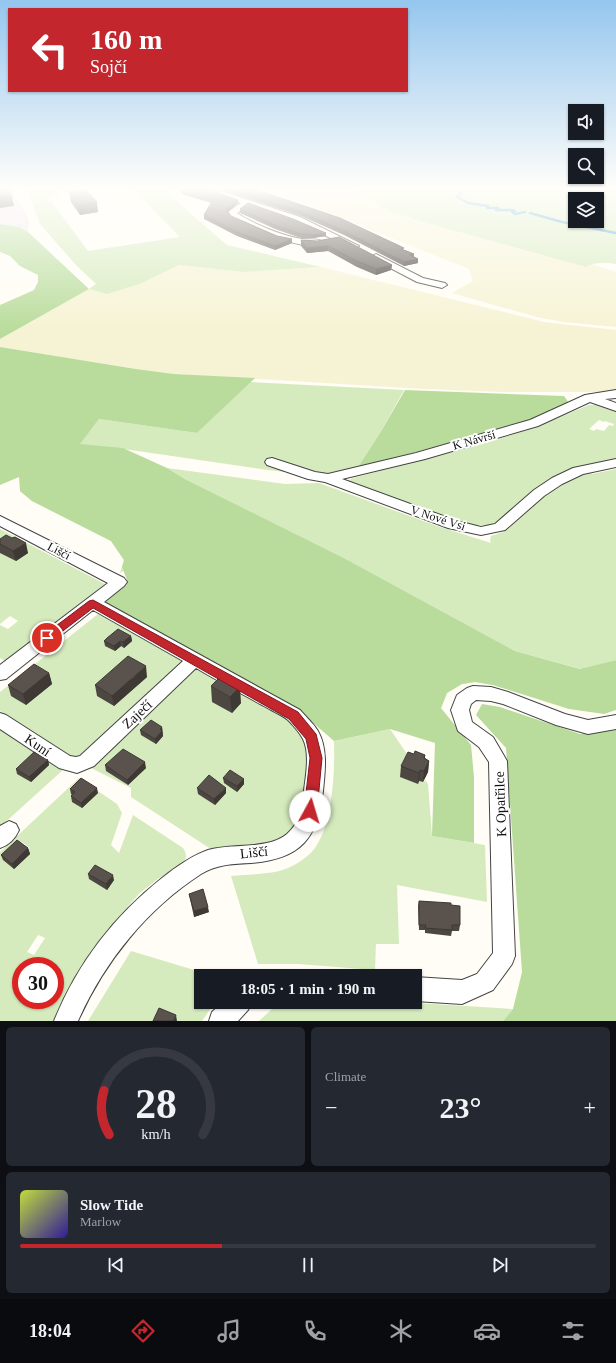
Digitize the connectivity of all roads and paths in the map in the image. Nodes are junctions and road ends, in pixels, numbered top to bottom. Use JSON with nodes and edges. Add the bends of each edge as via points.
{"nodes":[{"id":1,"x":282,"y":236,"type":"edge"},
{"id":2,"x":335,"y":236,"type":"edge"},
{"id":3,"x":340,"y":238,"type":"junction"},
{"id":4,"x":442,"y":286,"type":"dead end"},
{"id":5,"x":616,"y":394,"type":"edge"},
{"id":6,"x":589,"y":398,"type":"junction"},
{"id":7,"x":616,"y":408,"type":"edge"},
{"id":8,"x":272,"y":462,"type":"dead end"},
{"id":9,"x":616,"y":463,"type":"edge"},
{"id":10,"x":328,"y":478,"type":"junction"},
{"id":11,"x":0,"y":520,"type":"edge"},
{"id":12,"x":93,"y":603,"type":"junction"},
{"id":13,"x":195,"y":659,"type":"junction"},
{"id":14,"x":1,"y":672,"type":"edge"},
{"id":15,"x":0,"y":720,"type":"edge"},
{"id":16,"x":616,"y":722,"type":"edge"},
{"id":17,"x":77,"y":765,"type":"joint"},
{"id":18,"x":422,"y":989,"type":"edge"},
{"id":19,"x":233,"y":1009,"type":"edge"},
{"id":20,"x":66,"y":1021,"type":"edge"},
{"id":21,"x":221,"y":1021,"type":"edge"}],
"edges":[{"from":1,"to":3,"type":"street","via":[[299,242]]},
{"from":2,"to":3,"type":"street"},
{"from":3,"to":4,"type":"street","via":[[420,280]]},
{"from":5,"to":6,"type":"street","name":"K Návrší"},
{"from":6,"to":7,"type":"street"},
{"from":6,"to":10,"type":"street","name":"K Návrší","via":[[534,423],[420,456]]},
{"from":8,"to":10,"type":"street","name":"V Nové Vsi","via":[[312,476]]},
{"from":9,"to":10,"type":"street","name":"V Nové Vsi","via":[[578,471],[557,481],[500,527],[481,531],[453,525]]},
{"from":11,"to":12,"type":"street","name":"Liščí","via":[[119,582]]},
{"from":12,"to":13,"type":"street","name":"Liščí"},
{"from":12,"to":14,"type":"street"},
{"from":13,"to":17,"type":"street","name":"Zaječí","via":[[87,761]]},
{"from":13,"to":20,"type":"street","name":"Liščí","via":[[227,680],[294,715],[312,737],[316,758],[310,811],[304,828],[293,842],[270,852],[208,860],[192,868],[144,906],[116,937],[76,998]]},
{"from":15,"to":17,"type":"street","name":"Kuní","via":[[66,764]]},
{"from":16,"to":18,"type":"street","name":"K Opatřilce","via":[[588,727],[491,694],[473,693],[463,700],[460,710],[464,726],[486,742],[498,761],[504,956],[485,982],[462,992]]},
{"from":19,"to":21,"type":"street"}]}
